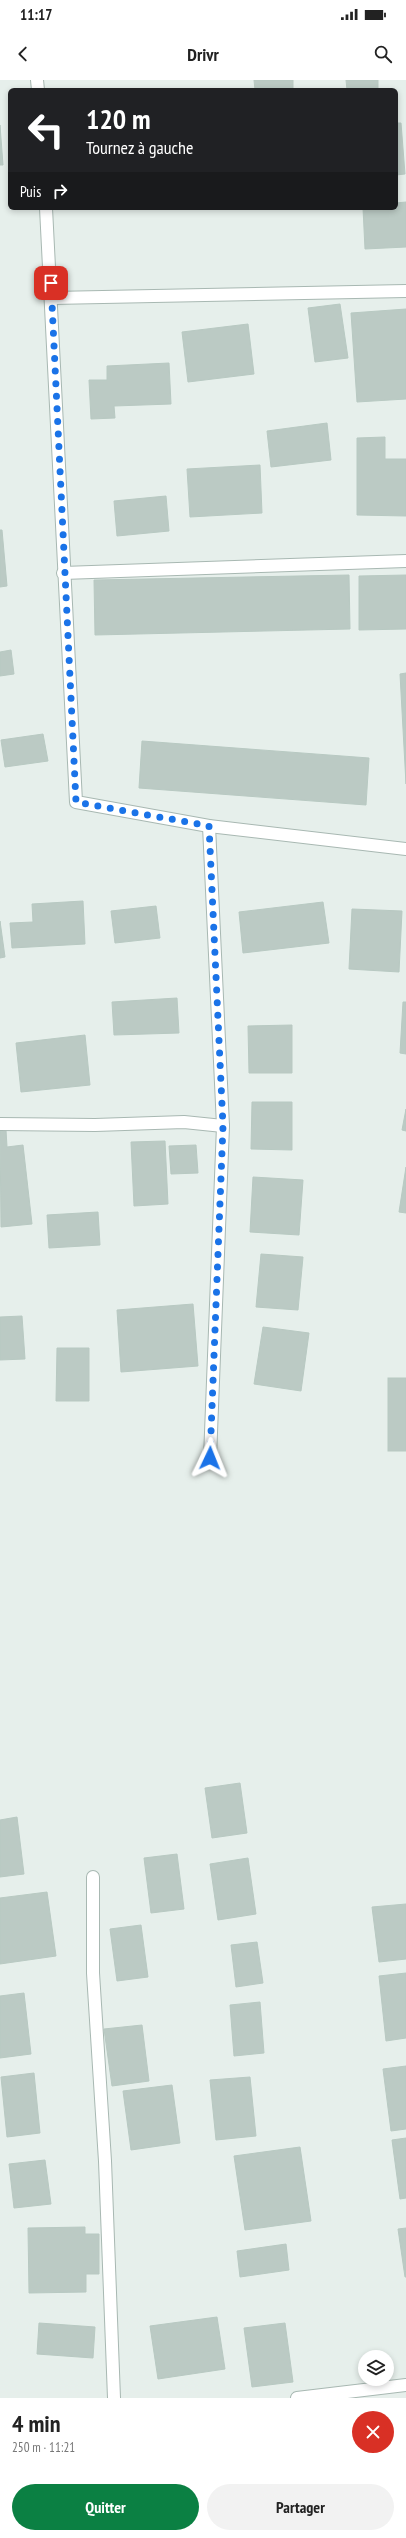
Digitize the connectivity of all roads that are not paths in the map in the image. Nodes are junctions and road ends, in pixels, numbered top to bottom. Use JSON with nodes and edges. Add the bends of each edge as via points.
{"nodes":[{"id":1,"x":46,"y":210,"type":"edge"},
{"id":2,"x":406,"y":291,"type":"edge"},
{"id":3,"x":52,"y":298,"type":"junction"},
{"id":4,"x":406,"y":561,"type":"edge"},
{"id":5,"x":63,"y":574,"type":"junction"},
{"id":6,"x":209,"y":826,"type":"junction"},
{"id":7,"x":406,"y":849,"type":"edge"},
{"id":8,"x":0,"y":1124,"type":"edge"},
{"id":9,"x":223,"y":1126,"type":"junction"},
{"id":10,"x":210,"y":1458,"type":"dead end"},
{"id":11,"x":93,"y":1877,"type":"dead end"},
{"id":12,"x":406,"y":2385,"type":"edge"},
{"id":13,"x":114,"y":2398,"type":"edge"},
{"id":14,"x":297,"y":2398,"type":"edge"}],
"edges":[{"from":1,"to":3,"type":"street"},
{"from":2,"to":3,"type":"street"},
{"from":3,"to":5,"type":"street"},
{"from":4,"to":5,"type":"street"},
{"from":5,"to":6,"type":"street","via":[[76,802]]},
{"from":6,"to":7,"type":"street"},
{"from":6,"to":9,"type":"street"},
{"from":8,"to":9,"type":"street","via":[[95,1125],[184,1122]]},
{"from":9,"to":10,"type":"street"},
{"from":11,"to":13,"type":"street","via":[[93,1973],[105,2161]]},
{"from":12,"to":14,"type":"street"}]}
